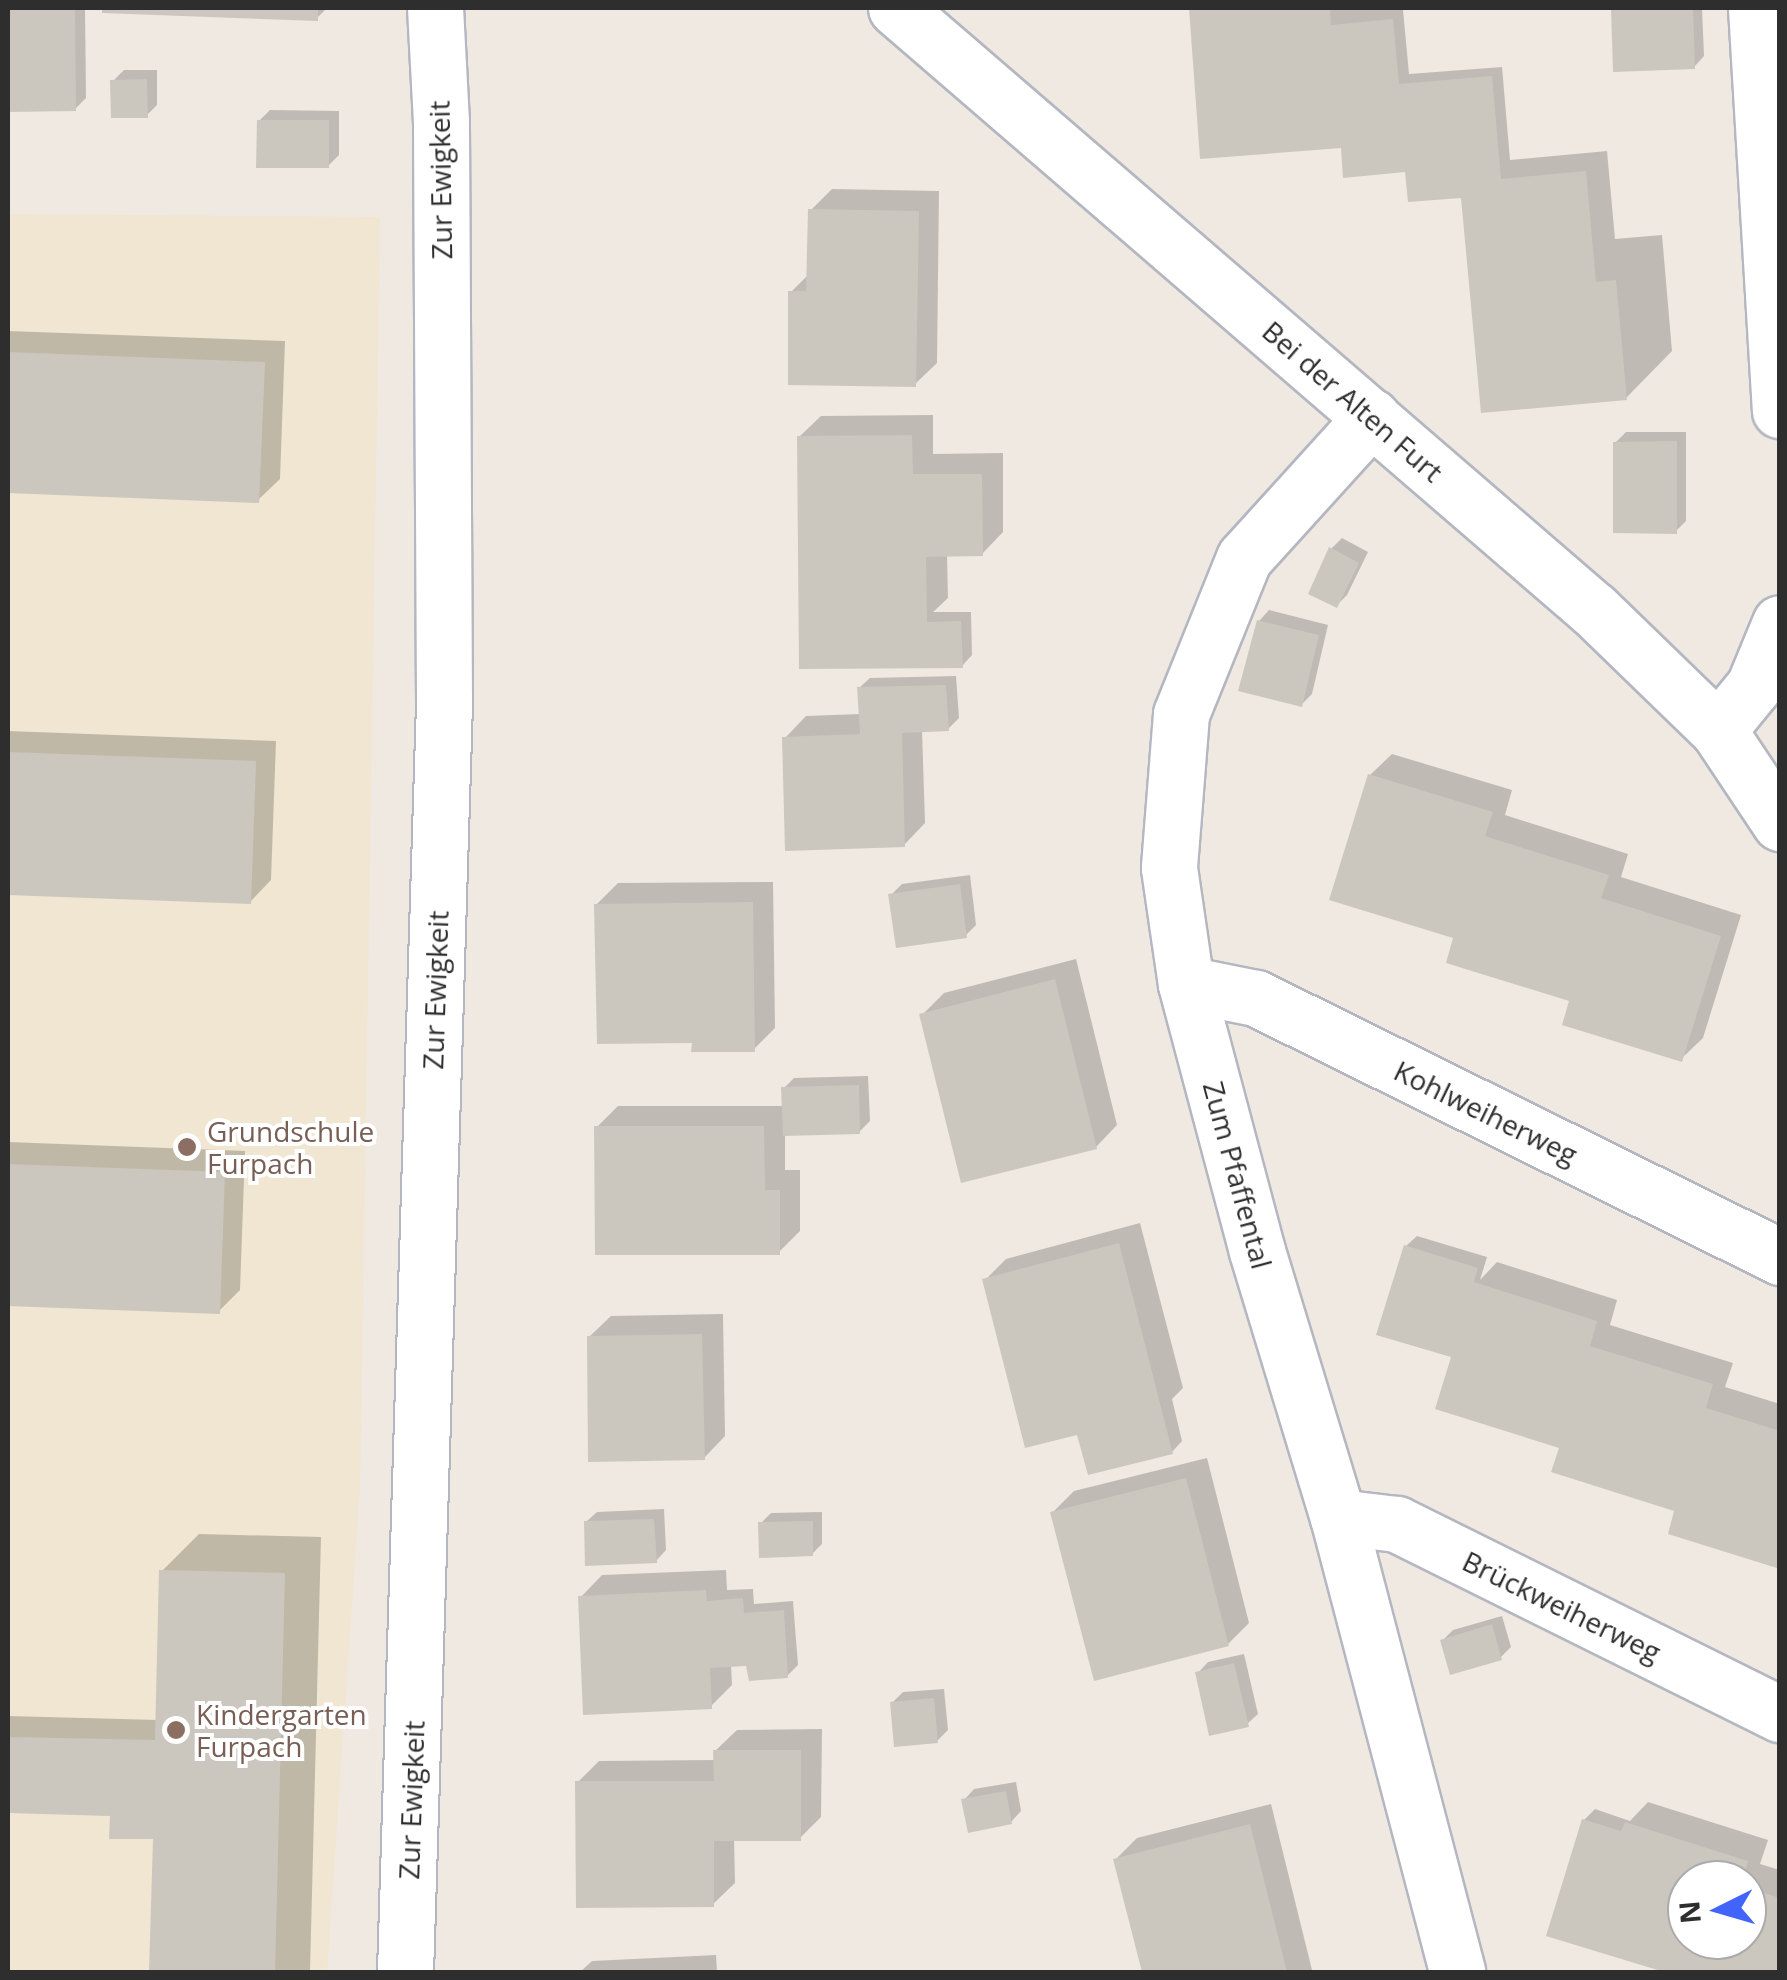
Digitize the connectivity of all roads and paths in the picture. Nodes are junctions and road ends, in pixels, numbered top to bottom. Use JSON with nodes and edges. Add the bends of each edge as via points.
{"nodes":[{"id":1,"x":435,"y":8,"type":"edge"},
{"id":2,"x":896,"y":8,"type":"edge"},
{"id":3,"x":1756,"y":8,"type":"edge"},
{"id":4,"x":1780,"y":410,"type":"edge"},
{"id":5,"x":1372,"y":417,"type":"junction"},
{"id":6,"x":1780,"y":622,"type":"edge"},
{"id":7,"x":1718,"y":730,"type":"junction"},
{"id":8,"x":1780,"y":823,"type":"edge"},
{"id":9,"x":1186,"y":984,"type":"junction"},
{"id":10,"x":1780,"y":1257,"type":"edge"},
{"id":11,"x":1338,"y":1517,"type":"junction"},
{"id":12,"x":1780,"y":1714,"type":"edge"},
{"id":13,"x":406,"y":1972,"type":"edge"},
{"id":14,"x":1457,"y":1972,"type":"edge"}],
"edges":[{"from":1,"to":13,"type":"street","name":"Zur Ewigkeit","via":[[444,700]]},
{"from":2,"to":5,"type":"street","name":"Bei der Alten Furt"},
{"from":3,"to":4,"type":"street"},
{"from":5,"to":7,"type":"street","name":"Bei der Alten Furt","via":[[1594,610]]},
{"from":5,"to":9,"type":"street","name":"Zum Pfaffental","via":[[1244,558],[1180,714],[1170,868]]},
{"from":6,"to":7,"type":"street","via":[[1754,686]]},
{"from":7,"to":8,"type":"street","name":"Bei der Alten Furt"},
{"from":9,"to":10,"type":"street","name":"Kohlweiherweg","via":[[1256,998]]},
{"from":9,"to":11,"type":"street","name":"Zum Pfaffental"},
{"from":11,"to":12,"type":"street","name":"Brückweiherweg","via":[[1397,1524]]},
{"from":11,"to":14,"type":"street","name":"Zum Pfaffental"}]}
